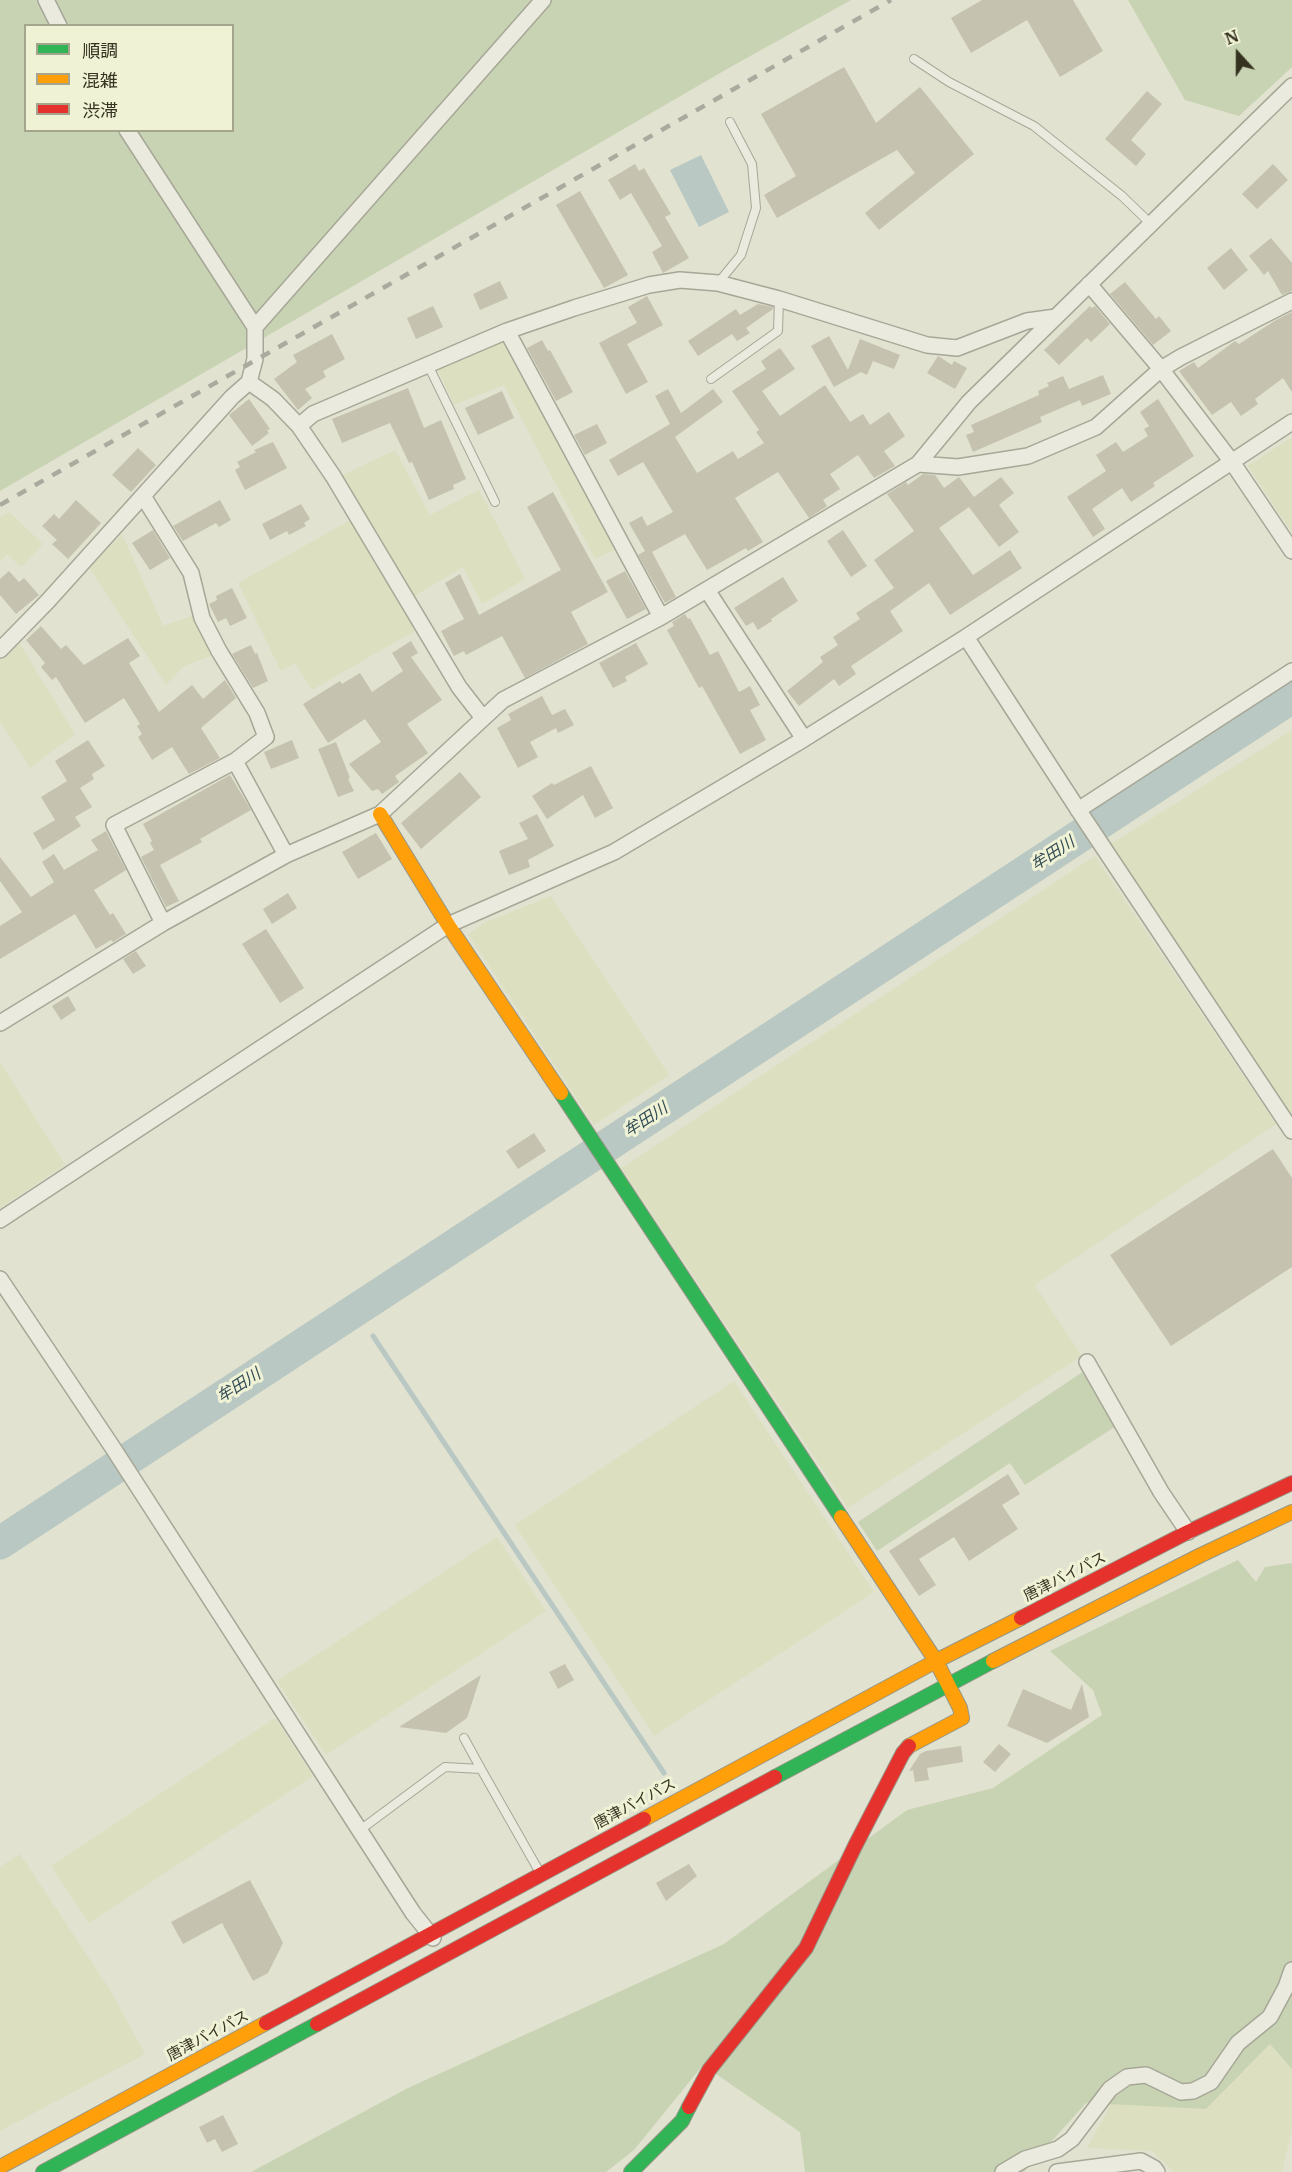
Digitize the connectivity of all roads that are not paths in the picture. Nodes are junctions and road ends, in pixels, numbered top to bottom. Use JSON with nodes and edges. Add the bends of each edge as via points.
{"nodes":[{"id":1,"x":46,"y":0,"type":"edge"},
{"id":2,"x":543,"y":0,"type":"edge"},
{"id":3,"x":58,"y":24,"type":"edge"},
{"id":4,"x":914,"y":59,"type":"dead end"},
{"id":5,"x":1292,"y":86,"type":"edge"},
{"id":6,"x":730,"y":122,"type":"dead end"},
{"id":7,"x":129,"y":132,"type":"edge"},
{"id":8,"x":1150,"y":224,"type":"junction"},
{"id":9,"x":718,"y":283,"type":"junction"},
{"id":10,"x":1089,"y":284,"type":"junction"},
{"id":11,"x":779,"y":299,"type":"junction"},
{"id":12,"x":1292,"y":301,"type":"edge"},
{"id":13,"x":1056,"y":317,"type":"junction"},
{"id":14,"x":255,"y":327,"type":"junction"},
{"id":15,"x":507,"y":331,"type":"junction"},
{"id":16,"x":428,"y":364,"type":"junction"},
{"id":17,"x":1161,"y":369,"type":"junction"},
{"id":18,"x":711,"y":379,"type":"dead end"},
{"id":19,"x":249,"y":382,"type":"junction"},
{"id":20,"x":1292,"y":422,"type":"edge"},
{"id":21,"x":298,"y":426,"type":"junction"},
{"id":22,"x":1232,"y":462,"type":"junction"},
{"id":23,"x":918,"y":464,"type":"junction"},
{"id":24,"x":143,"y":496,"type":"junction"},
{"id":25,"x":495,"y":502,"type":"dead end"},
{"id":26,"x":1292,"y":551,"type":"edge"},
{"id":27,"x":707,"y":590,"type":"junction"},
{"id":28,"x":661,"y":617,"type":"junction"},
{"id":29,"x":966,"y":637,"type":"junction"},
{"id":30,"x":0,"y":650,"type":"edge"},
{"id":31,"x":1292,"y":671,"type":"edge"},
{"id":32,"x":483,"y":718,"type":"junction"},
{"id":33,"x":804,"y":739,"type":"junction"},
{"id":34,"x":235,"y":761,"type":"junction"},
{"id":35,"x":1080,"y":812,"type":"junction"},
{"id":36,"x":380,"y":814,"type":"junction"},
{"id":37,"x":286,"y":855,"type":"junction"},
{"id":38,"x":163,"y":923,"type":"junction"},
{"id":39,"x":448,"y":925,"type":"junction"},
{"id":40,"x":0,"y":1023,"type":"edge"},
{"id":41,"x":1292,"y":1131,"type":"edge"},
{"id":42,"x":0,"y":1220,"type":"edge"},
{"id":43,"x":0,"y":1279,"type":"edge"},
{"id":44,"x":1087,"y":1362,"type":"dead end"},
{"id":45,"x":1292,"y":1483,"type":"edge"},
{"id":46,"x":1292,"y":1512,"type":"edge"},
{"id":47,"x":1188,"y":1532,"type":"junction"},
{"id":48,"x":936,"y":1661,"type":"junction"},
{"id":49,"x":948,"y":1684,"type":"junction"},
{"id":50,"x":464,"y":1738,"type":"dead end"},
{"id":51,"x":481,"y":1769,"type":"junction"},
{"id":52,"x":360,"y":1830,"type":"junction"},
{"id":53,"x":541,"y":1874,"type":"junction"},
{"id":54,"x":430,"y":1934,"type":"junction"},
{"id":55,"x":448,"y":1954,"type":"junction"},
{"id":56,"x":1292,"y":1970,"type":"edge"},
{"id":57,"x":0,"y":2167,"type":"edge"},
{"id":58,"x":43,"y":2172,"type":"edge"},
{"id":59,"x":631,"y":2172,"type":"edge"},
{"id":60,"x":1003,"y":2172,"type":"edge"},
{"id":61,"x":1057,"y":2172,"type":"edge"},
{"id":62,"x":1157,"y":2172,"type":"edge"}],
"edges":[{"from":1,"to":3,"type":"street"},
{"from":2,"to":14,"type":"street"},
{"from":4,"to":8,"type":"lane","via":[[949,82],[1034,126],[1122,196]]},
{"from":5,"to":8,"type":"street"},
{"from":6,"to":9,"type":"lane","via":[[752,164],[756,208],[741,255]]},
{"from":7,"to":14,"type":"street"},
{"from":8,"to":10,"type":"street"},
{"from":9,"to":11,"type":"street"},
{"from":9,"to":15,"type":"street","via":[[681,280],[649,285]]},
{"from":10,"to":13,"type":"street"},
{"from":10,"to":17,"type":"street"},
{"from":11,"to":13,"type":"street","via":[[927,345],[957,348],[1027,321]]},
{"from":11,"to":18,"type":"lane","via":[[778,331]]},
{"from":12,"to":17,"type":"street"},
{"from":13,"to":23,"type":"street","via":[[969,402]]},
{"from":14,"to":19,"type":"street","via":[[255,359]]},
{"from":15,"to":16,"type":"street"},
{"from":15,"to":28,"type":"street"},
{"from":16,"to":21,"type":"street","via":[[313,414]]},
{"from":16,"to":25,"type":"lane"},
{"from":17,"to":22,"type":"street"},
{"from":17,"to":23,"type":"street","via":[[1096,427],[1028,456],[958,467]]},
{"from":19,"to":21,"type":"street","via":[[273,399]]},
{"from":19,"to":24,"type":"street"},
{"from":20,"to":22,"type":"street"},
{"from":21,"to":32,"type":"street","via":[[333,476],[459,687]]},
{"from":22,"to":26,"type":"street"},
{"from":22,"to":29,"type":"street"},
{"from":23,"to":27,"type":"street"},
{"from":24,"to":30,"type":"street"},
{"from":24,"to":34,"type":"street","via":[[191,573],[202,618],[257,712],[266,737]]},
{"from":27,"to":28,"type":"street"},
{"from":27,"to":33,"type":"street"},
{"from":28,"to":32,"type":"street","via":[[503,700]]},
{"from":29,"to":33,"type":"street"},
{"from":29,"to":35,"type":"street"},
{"from":31,"to":35,"type":"street"},
{"from":32,"to":36,"type":"street"},
{"from":33,"to":39,"type":"street","via":[[614,852]]},
{"from":34,"to":37,"type":"street"},
{"from":34,"to":38,"type":"street","via":[[114,825]]},
{"from":35,"to":41,"type":"street"},
{"from":36,"to":37,"type":"street"},
{"from":36,"to":39,"type":"main road"},
{"from":37,"to":38,"type":"street"},
{"from":38,"to":40,"type":"street"},
{"from":39,"to":42,"type":"street"},
{"from":39,"to":48,"type":"main road"},
{"from":43,"to":52,"type":"street"},
{"from":44,"to":47,"type":"street"},
{"from":45,"to":47,"type":"main road","name":"唐津バイパス"},
{"from":46,"to":49,"type":"main road"},
{"from":47,"to":48,"type":"main road","name":"唐津バイパス"},
{"from":48,"to":49,"type":"main road"},
{"from":48,"to":53,"type":"main road","name":"唐津バイパス"},
{"from":49,"to":55,"type":"main road"},
{"from":49,"to":59,"type":"main road","via":[[962,1718],[912,1743],[903,1753],[806,1948],[709,2070],[682,2121]]},
{"from":50,"to":51,"type":"lane"},
{"from":51,"to":52,"type":"lane","via":[[445,1767]]},
{"from":51,"to":53,"type":"lane"},
{"from":52,"to":54,"type":"street"},
{"from":53,"to":54,"type":"main road","name":"唐津バイパス"},
{"from":54,"to":55,"type":"street"},
{"from":54,"to":57,"type":"main road","name":"唐津バイパス"},
{"from":55,"to":58,"type":"main road"},
{"from":56,"to":60,"type":"street","via":[[1270,2017],[1238,2043],[1211,2082],[1194,2091],[1181,2091],[1146,2074],[1127,2077],[1110,2089],[1072,2139]]},
{"from":61,"to":62,"type":"street","via":[[1141,2161]]}]}
